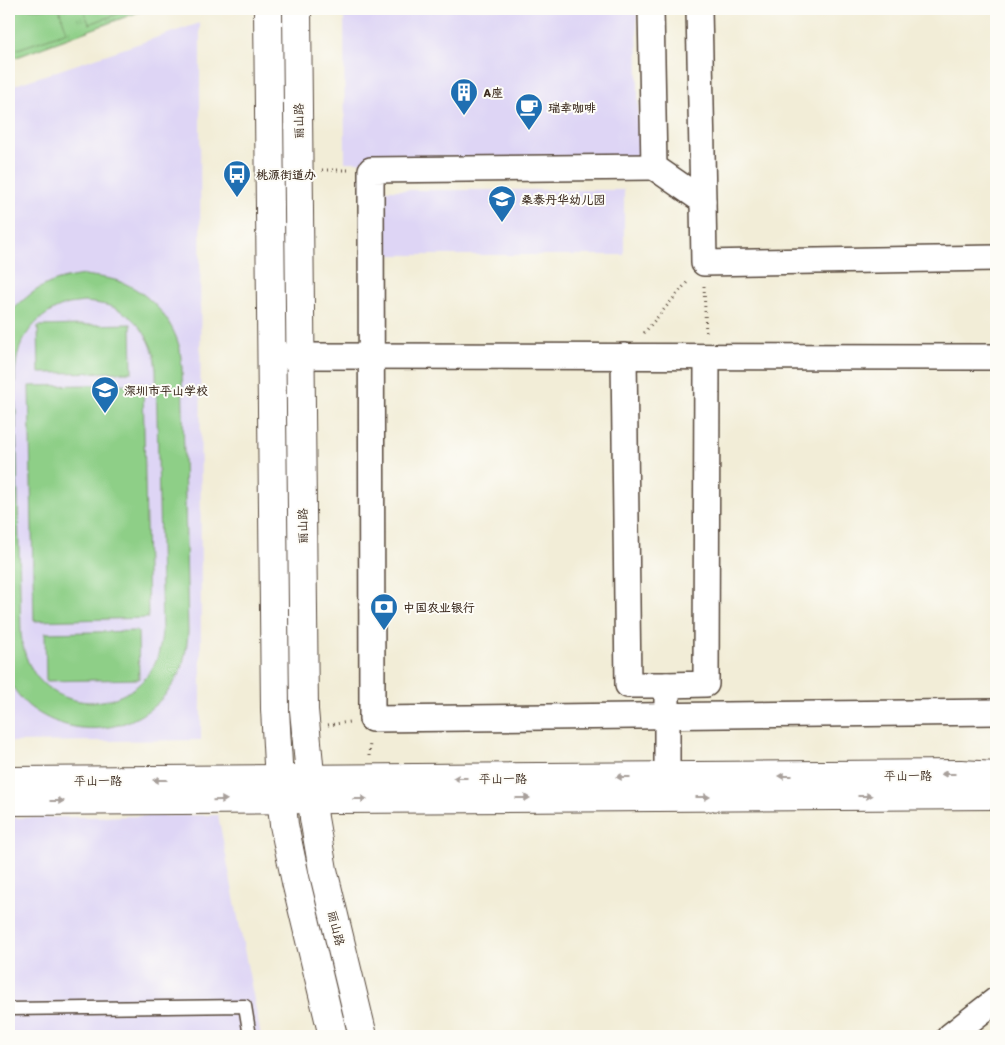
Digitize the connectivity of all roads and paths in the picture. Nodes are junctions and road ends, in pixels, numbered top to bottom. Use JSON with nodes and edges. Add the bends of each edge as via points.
{"nodes":[{"id":1,"x":268,"y":9,"type":"edge"},
{"id":2,"x":297,"y":9,"type":"edge"},
{"id":3,"x":651,"y":9,"type":"edge"},
{"id":4,"x":699,"y":9,"type":"edge"},
{"id":5,"x":654,"y":167,"type":"junction"},
{"id":6,"x":371,"y":170,"type":"junction"},
{"id":7,"x":298,"y":171,"type":"junction"},
{"id":8,"x":702,"y":201,"type":"junction"},
{"id":9,"x":996,"y":258,"type":"edge"},
{"id":10,"x":704,"y":263,"type":"junction"},
{"id":11,"x":272,"y":356,"type":"junction"},
{"id":12,"x":300,"y":356,"type":"junction"},
{"id":13,"x":372,"y":356,"type":"junction"},
{"id":14,"x":624,"y":356,"type":"junction"},
{"id":15,"x":707,"y":357,"type":"junction"},
{"id":16,"x":996,"y":357,"type":"edge"},
{"id":17,"x":667,"y":685,"type":"junction"},
{"id":18,"x":996,"y":712,"type":"edge"},
{"id":19,"x":667,"y":716,"type":"junction"},
{"id":20,"x":996,"y":776,"type":"edge"},
{"id":21,"x":9,"y":781,"type":"edge"},
{"id":22,"x":667,"y":787,"type":"junction"},
{"id":23,"x":280,"y":789,"type":"junction"},
{"id":24,"x":311,"y":789,"type":"junction"},
{"id":25,"x":996,"y":795,"type":"edge"},
{"id":26,"x":9,"y":801,"type":"edge"},
{"id":27,"x":996,"y":1000,"type":"edge"},
{"id":28,"x":9,"y":1009,"type":"edge"},
{"id":29,"x":250,"y":1036,"type":"edge"},
{"id":30,"x":333,"y":1036,"type":"edge"},
{"id":31,"x":363,"y":1036,"type":"edge"},
{"id":32,"x":950,"y":1036,"type":"edge"}],
"edges":[{"from":1,"to":11,"type":"street"},
{"from":2,"to":7,"type":"street","name":"丽山路"},
{"from":3,"to":5,"type":"street"},
{"from":4,"to":8,"type":"street"},
{"from":5,"to":6,"type":"street"},
{"from":5,"to":8,"type":"street"},
{"from":6,"to":7,"type":"path"},
{"from":6,"to":13,"type":"street"},
{"from":7,"to":12,"type":"street","name":"丽山路"},
{"from":8,"to":10,"type":"street"},
{"from":9,"to":10,"type":"street"},
{"from":10,"to":14,"type":"path"},
{"from":10,"to":15,"type":"path"},
{"from":11,"to":12,"type":"street"},
{"from":11,"to":23,"type":"street","via":[[275,710]]},
{"from":12,"to":13,"type":"street"},
{"from":12,"to":24,"type":"street","name":"丽山路","via":[[304,710]]},
{"from":13,"to":14,"type":"street"},
{"from":13,"to":19,"type":"street","via":[[372,719]]},
{"from":14,"to":15,"type":"street"},
{"from":14,"to":17,"type":"street","via":[[628,685]]},
{"from":15,"to":16,"type":"street"},
{"from":15,"to":17,"type":"street","via":[[706,684]]},
{"from":17,"to":19,"type":"street"},
{"from":18,"to":19,"type":"street"},
{"from":19,"to":22,"type":"street"},
{"from":20,"to":22,"type":"street","name":"平山一路","one_way":true,"via":[[961,774]]},
{"from":23,"to":21,"type":"street","name":"平山一路","one_way":true},
{"from":22,"to":24,"type":"street","name":"平山一路"},
{"from":22,"to":25,"type":"street","name":"平山一路","one_way":true},
{"from":23,"to":24,"type":"street","name":"平山一路"},
{"from":26,"to":23,"type":"street","name":"平山一路","one_way":true},
{"from":23,"to":30,"type":"street","via":[[296,882]]},
{"from":24,"to":31,"type":"street","name":"丽山路","via":[[324,870]]},
{"from":27,"to":32,"type":"street"},
{"from":28,"to":29,"type":"lane","via":[[245,1006]]}]}
